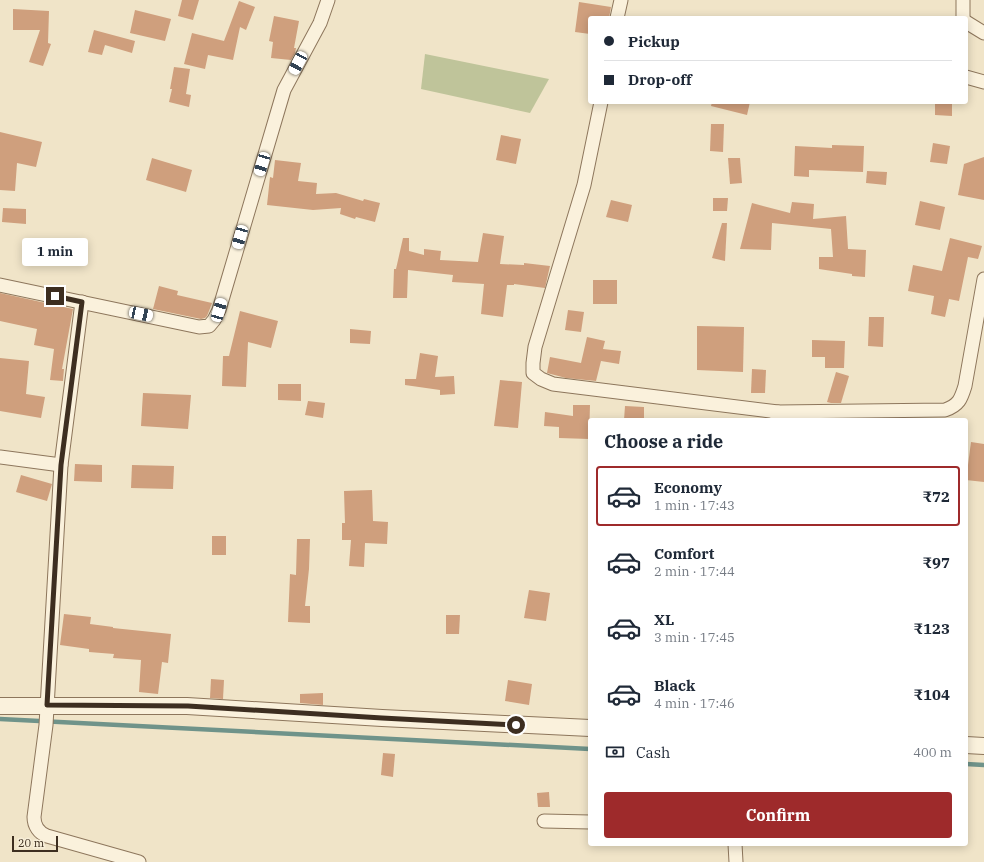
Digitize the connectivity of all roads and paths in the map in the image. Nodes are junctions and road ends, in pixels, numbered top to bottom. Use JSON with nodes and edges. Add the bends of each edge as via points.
{"nodes":[{"id":1,"x":328,"y":0,"type":"edge"},
{"id":2,"x":621,"y":0,"type":"edge"},
{"id":3,"x":963,"y":0,"type":"edge"},
{"id":4,"x":617,"y":16,"type":"edge"},
{"id":5,"x":963,"y":16,"type":"edge"},
{"id":6,"x":968,"y":23,"type":"edge"},
{"id":7,"x":984,"y":33,"type":"edge"},
{"id":8,"x":968,"y":78,"type":"edge"},
{"id":9,"x":984,"y":82,"type":"edge"},
{"id":10,"x":601,"y":104,"type":"edge"},
{"id":11,"x":984,"y":279,"type":"edge"},
{"id":12,"x":0,"y":285,"type":"edge"},
{"id":13,"x":82,"y":302,"type":"junction"},
{"id":14,"x":777,"y":416,"type":"edge"},
{"id":15,"x":0,"y":456,"type":"edge"},
{"id":16,"x":61,"y":465,"type":"junction"},
{"id":17,"x":0,"y":706,"type":"edge"},
{"id":18,"x":46,"y":714,"type":"junction"},
{"id":19,"x":588,"y":728,"type":"edge"},
{"id":20,"x":968,"y":745,"type":"edge"},
{"id":21,"x":984,"y":746,"type":"edge"},
{"id":22,"x":544,"y":821,"type":"dead end"},
{"id":23,"x":588,"y":822,"type":"edge"},
{"id":24,"x":735,"y":846,"type":"edge"},
{"id":25,"x":138,"y":862,"type":"edge"},
{"id":26,"x":736,"y":862,"type":"edge"}],
"edges":[{"from":1,"to":13,"type":"street","via":[[320,23],[284,90],[214,320],[209,326],[199,327]]},
{"from":2,"to":4,"type":"street"},
{"from":3,"to":5,"type":"street"},
{"from":6,"to":7,"type":"street"},
{"from":8,"to":9,"type":"street"},
{"from":10,"to":14,"type":"street","via":[[584,185],[535,347],[533,373],[541,380],[553,384]]},
{"from":11,"to":14,"type":"street","via":[[965,386],[961,398],[954,407],[945,410]]},
{"from":12,"to":13,"type":"street"},
{"from":13,"to":16,"type":"street"},
{"from":15,"to":16,"type":"street"},
{"from":16,"to":18,"type":"street"},
{"from":17,"to":18,"type":"street"},
{"from":18,"to":19,"type":"street","via":[[188,706]]},
{"from":18,"to":25,"type":"street","via":[[34,818],[36,827],[40,833],[47,836]]},
{"from":20,"to":21,"type":"street"},
{"from":22,"to":23,"type":"street"},
{"from":24,"to":26,"type":"street"}]}
